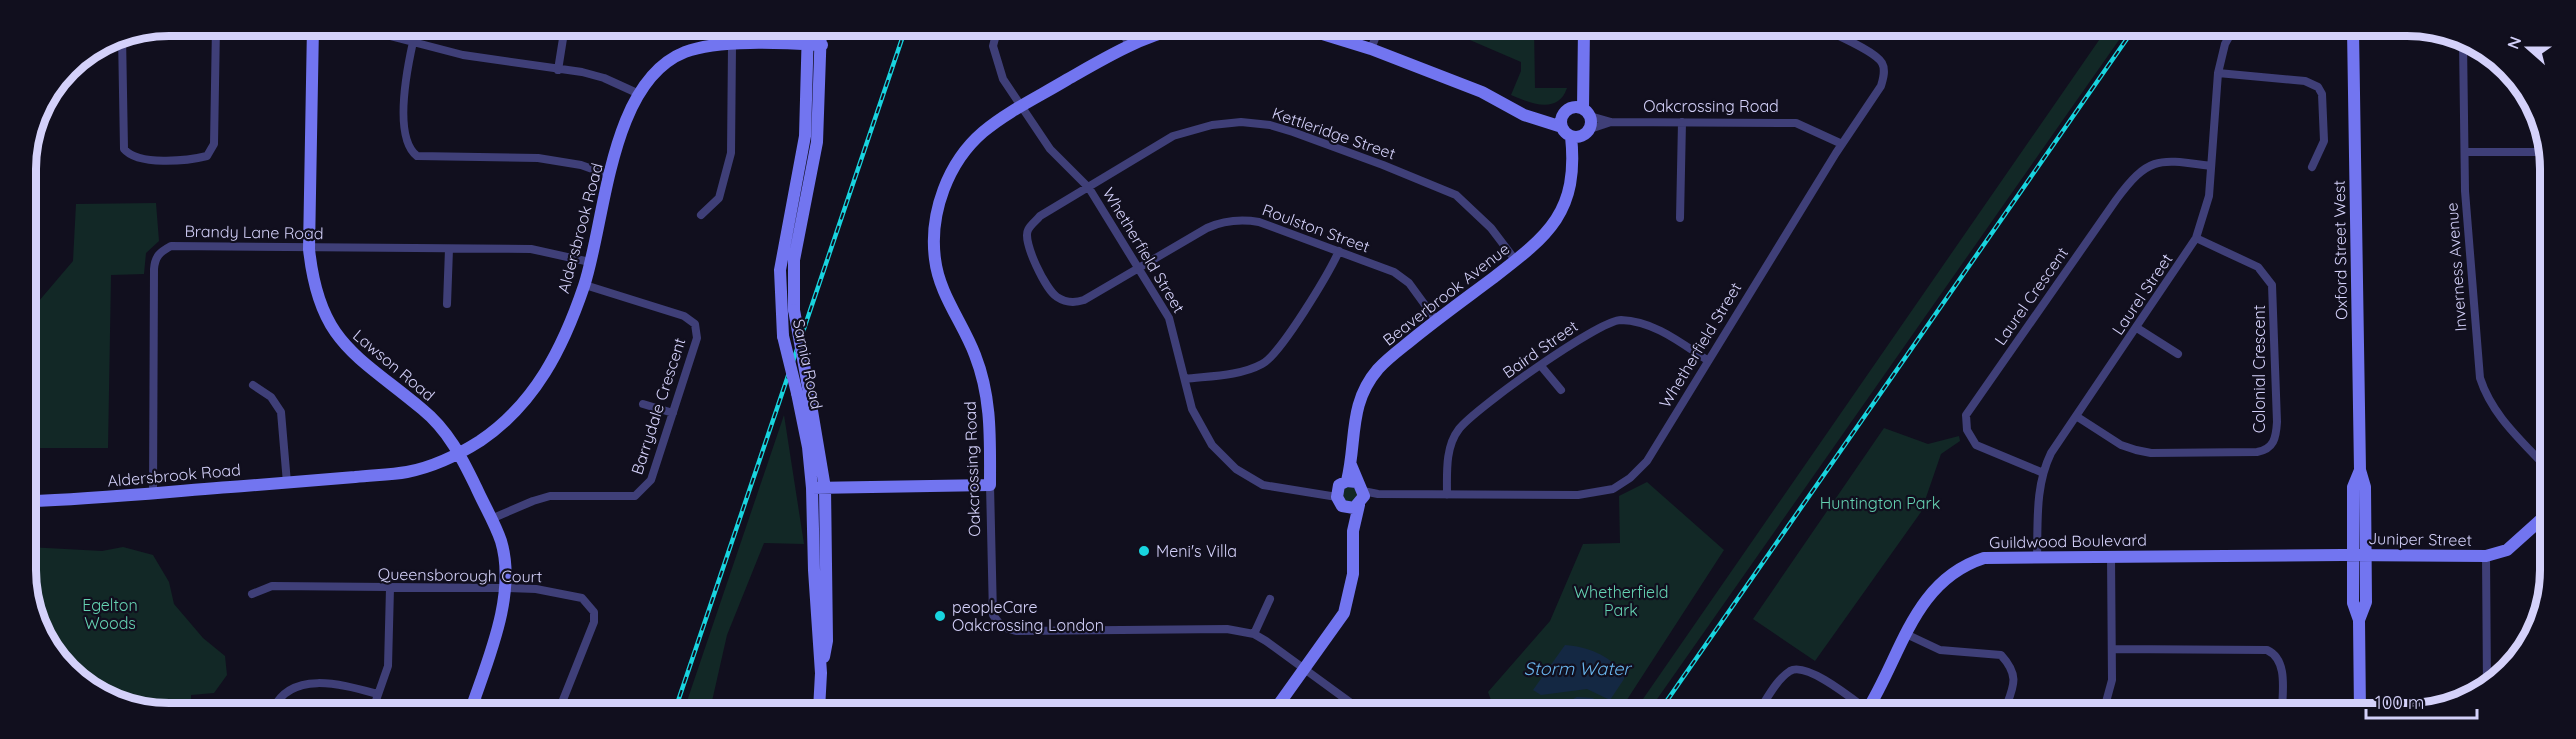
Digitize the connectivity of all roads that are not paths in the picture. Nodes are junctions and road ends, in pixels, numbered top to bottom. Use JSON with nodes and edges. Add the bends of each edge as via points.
{"nodes":[{"id":1,"x":216,"y":36,"type":"edge"},
{"id":2,"x":313,"y":36,"type":"edge"},
{"id":3,"x":390,"y":36,"type":"edge"},
{"id":4,"x":564,"y":36,"type":"edge"},
{"id":5,"x":735,"y":36,"type":"edge"},
{"id":6,"x":808,"y":36,"type":"edge"},
{"id":7,"x":822,"y":36,"type":"edge"},
{"id":8,"x":996,"y":36,"type":"edge"},
{"id":9,"x":1125,"y":36,"type":"edge"},
{"id":10,"x":1155,"y":36,"type":"edge"},
{"id":11,"x":1329,"y":36,"type":"edge"},
{"id":12,"x":1376,"y":36,"type":"edge"},
{"id":13,"x":1584,"y":36,"type":"edge"},
{"id":14,"x":1837,"y":36,"type":"edge"},
{"id":15,"x":2230,"y":36,"type":"edge"},
{"id":16,"x":2353,"y":36,"type":"edge"},
{"id":17,"x":413,"y":42,"type":"junction"},
{"id":18,"x":122,"y":45,"type":"edge"},
{"id":19,"x":808,"y":45,"type":"junction"},
{"id":20,"x":822,"y":45,"type":"junction"},
{"id":21,"x":1129,"y":45,"type":"junction"},
{"id":22,"x":732,"y":46,"type":"junction"},
{"id":23,"x":1371,"y":49,"type":"junction"},
{"id":24,"x":2463,"y":49,"type":"edge"},
{"id":25,"x":558,"y":70,"type":"junction"},
{"id":26,"x":2218,"y":73,"type":"junction"},
{"id":27,"x":637,"y":93,"type":"junction"},
{"id":28,"x":1021,"y":107,"type":"junction"},
{"id":29,"x":1534,"y":118,"type":"junction"},
{"id":30,"x":1579,"y":121,"type":"junction"},
{"id":31,"x":1682,"y":122,"type":"junction"},
{"id":32,"x":1842,"y":144,"type":"junction"},
{"id":33,"x":2465,"y":152,"type":"junction"},
{"id":34,"x":2538,"y":152,"type":"edge"},
{"id":35,"x":2211,"y":166,"type":"junction"},
{"id":36,"x":2312,"y":167,"type":"dead end"},
{"id":37,"x":609,"y":175,"type":"junction"},
{"id":38,"x":1089,"y":188,"type":"junction"},
{"id":39,"x":701,"y":215,"type":"dead end"},
{"id":40,"x":1680,"y":218,"type":"dead end"},
{"id":41,"x":2196,"y":238,"type":"junction"},
{"id":42,"x":309,"y":249,"type":"junction"},
{"id":43,"x":448,"y":249,"type":"junction"},
{"id":44,"x":1339,"y":251,"type":"junction"},
{"id":45,"x":1515,"y":261,"type":"junction"},
{"id":46,"x":590,"y":262,"type":"junction"},
{"id":47,"x":1139,"y":268,"type":"junction"},
{"id":48,"x":585,"y":285,"type":"junction"},
{"id":49,"x":447,"y":304,"type":"dead end"},
{"id":50,"x":1436,"y":320,"type":"junction"},
{"id":51,"x":2137,"y":328,"type":"junction"},
{"id":52,"x":2178,"y":354,"type":"dead end"},
{"id":53,"x":1707,"y":360,"type":"junction"},
{"id":54,"x":1541,"y":366,"type":"junction"},
{"id":55,"x":1185,"y":379,"type":"junction"},
{"id":56,"x":254,"y":385,"type":"dead end"},
{"id":57,"x":1561,"y":390,"type":"dead end"},
{"id":58,"x":643,"y":404,"type":"dead end"},
{"id":59,"x":673,"y":413,"type":"junction"},
{"id":60,"x":2076,"y":416,"type":"junction"},
{"id":61,"x":459,"y":452,"type":"junction"},
{"id":62,"x":2540,"y":460,"type":"edge"},
{"id":63,"x":2042,"y":472,"type":"junction"},
{"id":64,"x":287,"y":483,"type":"junction"},
{"id":65,"x":990,"y":485,"type":"junction"},
{"id":66,"x":812,"y":488,"type":"junction"},
{"id":67,"x":825,"y":488,"type":"junction"},
{"id":68,"x":153,"y":493,"type":"junction"},
{"id":69,"x":1351,"y":493,"type":"junction"},
{"id":70,"x":1447,"y":495,"type":"junction"},
{"id":71,"x":36,"y":501,"type":"edge"},
{"id":72,"x":491,"y":519,"type":"junction"},
{"id":73,"x":2540,"y":520,"type":"edge"},
{"id":74,"x":2359,"y":555,"type":"junction"},
{"id":75,"x":2111,"y":556,"type":"junction"},
{"id":76,"x":2486,"y":556,"type":"junction"},
{"id":77,"x":2037,"y":558,"type":"junction"},
{"id":78,"x":390,"y":588,"type":"junction"},
{"id":79,"x":506,"y":588,"type":"junction"},
{"id":80,"x":252,"y":594,"type":"dead end"},
{"id":81,"x":1270,"y":599,"type":"dead end"},
{"id":82,"x":1254,"y":634,"type":"junction"},
{"id":83,"x":1906,"y":634,"type":"junction"},
{"id":84,"x":2112,"y":649,"type":"junction"},
{"id":85,"x":1305,"y":669,"type":"junction"},
{"id":86,"x":821,"y":673,"type":"junction"},
{"id":87,"x":2487,"y":676,"type":"edge"},
{"id":88,"x":378,"y":694,"type":"junction"},
{"id":89,"x":276,"y":703,"type":"edge"},
{"id":90,"x":375,"y":703,"type":"edge"},
{"id":91,"x":472,"y":703,"type":"edge"},
{"id":92,"x":562,"y":703,"type":"edge"},
{"id":93,"x":819,"y":703,"type":"edge"},
{"id":94,"x":1280,"y":703,"type":"edge"},
{"id":95,"x":1351,"y":703,"type":"edge"},
{"id":96,"x":1765,"y":703,"type":"edge"},
{"id":97,"x":1857,"y":703,"type":"edge"},
{"id":98,"x":1872,"y":703,"type":"edge"},
{"id":99,"x":2007,"y":703,"type":"edge"},
{"id":100,"x":2106,"y":703,"type":"edge"},
{"id":101,"x":2282,"y":703,"type":"edge"},
{"id":102,"x":2360,"y":703,"type":"edge"}],
"edges":[{"from":1,"to":18,"type":"street","via":[[214,144],[207,156],[189,161],[135,157],[124,149]]},
{"from":2,"to":42,"type":"street","name":"Lawson Road"},
{"from":3,"to":17,"type":"street"},
{"from":4,"to":25,"type":"street"},
{"from":5,"to":22,"type":"street"},
{"from":6,"to":19,"type":"street","name":"Sarnia Road"},
{"from":7,"to":20,"type":"street","name":"Sarnia Road"},
{"from":8,"to":28,"type":"street","name":"Whetherfield Street","via":[[994,60]]},
{"from":9,"to":21,"type":"street"},
{"from":10,"to":21,"type":"street","name":"Oakcrossing Road"},
{"from":11,"to":23,"type":"street"},
{"from":12,"to":23,"type":"street"},
{"from":13,"to":30,"type":"street"},
{"from":14,"to":32,"type":"street","name":"Whetherfield Street","via":[[1875,56],[1883,64],[1884,75],[1881,86]]},
{"from":15,"to":26,"type":"street","name":"Laurel Street"},
{"from":16,"to":74,"type":"street","name":"Oxford Street West","via":[[2360,470],[2353,487]]},
{"from":17,"to":25,"type":"street","via":[[463,55]]},
{"from":17,"to":37,"type":"street","via":[[405,79],[405,135],[408,149],[417,156],[538,158],[581,165]]},
{"from":19,"to":20,"type":"street","name":"Aldersbrook Road"},
{"from":19,"to":22,"type":"street","name":"Aldersbrook Road"},
{"from":19,"to":66,"type":"street","name":"Sarnia Road","bridge":true,"via":[[805,136],[780,270],[783,336],[808,447]]},
{"from":20,"to":67,"type":"street","name":"Sarnia Road","bridge":true,"via":[[817,142],[794,260],[794,310]]},
{"from":21,"to":28,"type":"street","name":"Oakcrossing Road"},
{"from":22,"to":27,"type":"street","name":"Aldersbrook Road","via":[[685,52],[647,79]]},
{"from":22,"to":39,"type":"street","via":[[731,153],[719,198]]},
{"from":23,"to":29,"type":"street","via":[[1482,92]]},
{"from":24,"to":33,"type":"street","name":"Inverness Avenue"},
{"from":25,"to":27,"type":"street","via":[[604,78]]},
{"from":26,"to":35,"type":"street","name":"Laurel Street"},
{"from":26,"to":36,"type":"street","via":[[2305,81],[2318,87],[2322,94],[2324,141]]},
{"from":27,"to":37,"type":"street","name":"Aldersbrook Road"},
{"from":28,"to":38,"type":"street","name":"Whetherfield Street","via":[[1050,149]]},
{"from":28,"to":65,"type":"street","name":"Oakcrossing Road","via":[[967,149],[945,185],[934,234],[941,283],[975,354],[986,389],[990,412]]},
{"from":29,"to":30,"type":"street","name":"Oakcrossing Road"},
{"from":29,"to":30,"type":"street","via":[[1562,127]]},
{"from":30,"to":31,"type":"street","name":"Oakcrossing Road"},
{"from":30,"to":45,"type":"street","name":"Beaverbrook Avenue","via":[[1573,177],[1561,212],[1535,246]]},
{"from":31,"to":32,"type":"street","name":"Oakcrossing Road","via":[[1796,123]]},
{"from":31,"to":40,"type":"street"},
{"from":32,"to":53,"type":"street","name":"Whetherfield Street"},
{"from":33,"to":34,"type":"street"},
{"from":33,"to":62,"type":"street","name":"Inverness Avenue","via":[[2480,378],[2498,415]]},
{"from":35,"to":41,"type":"street","name":"Laurel Street","via":[[2209,196]]},
{"from":35,"to":63,"type":"street","name":"Laurel Crescent","via":[[2169,161],[2140,170],[1966,416],[1967,430],[1976,445]]},
{"from":37,"to":46,"type":"street","name":"Aldersbrook Road"},
{"from":38,"to":45,"type":"street","name":"Kettleridge Street","via":[[1173,136],[1212,125],[1270,125],[1456,195],[1491,228]]},
{"from":38,"to":47,"type":"street","name":"Whetherfield Street"},
{"from":38,"to":47,"type":"street","name":"Kettleridge Street","via":[[1041,216],[1028,229],[1026,241],[1047,288],[1058,298],[1077,302]]},
{"from":41,"to":51,"type":"street","name":"Laurel Street"},
{"from":41,"to":60,"type":"street","name":"Colonial Crescent","via":[[2258,267],[2272,285],[2277,422],[2273,442],[2268,449],[2257,452],[2151,453],[2121,445]]},
{"from":42,"to":43,"type":"street","name":"Brandy Lane Road"},
{"from":42,"to":61,"type":"street","name":"Lawson Road","via":[[312,282],[325,316],[341,342],[424,411]]},
{"from":42,"to":68,"type":"street","name":"Brandy Lane Road","via":[[171,246],[155,259]]},
{"from":43,"to":46,"type":"street","name":"Brandy Lane Road","via":[[531,249]]},
{"from":43,"to":49,"type":"street"},
{"from":44,"to":47,"type":"street","name":"Roulston Street","via":[[1259,222],[1239,219],[1207,228]]},
{"from":44,"to":50,"type":"street","name":"Roulston Street","via":[[1395,272],[1410,283]]},
{"from":44,"to":55,"type":"street","via":[[1317,294],[1263,364]]},
{"from":45,"to":50,"type":"street","name":"Beaverbrook Avenue"},
{"from":46,"to":48,"type":"street","name":"Aldersbrook Road"},
{"from":47,"to":55,"type":"street","name":"Whetherfield Street","via":[[1169,318]]},
{"from":48,"to":59,"type":"street","name":"Barrydale Crescent","via":[[684,316],[695,324],[697,338]]},
{"from":48,"to":61,"type":"street","name":"Aldersbrook Road","via":[[552,363],[529,398],[502,424]]},
{"from":50,"to":69,"type":"street","name":"Beaverbrook Avenue","via":[[1379,368],[1368,384],[1354,416]]},
{"from":51,"to":52,"type":"street"},
{"from":51,"to":60,"type":"street","name":"Laurel Street"},
{"from":53,"to":54,"type":"street","name":"Baird Street","via":[[1659,330],[1618,320],[1600,327]]},
{"from":53,"to":70,"type":"street","name":"Whetherfield Street","via":[[1647,461],[1613,489],[1578,495]]},
{"from":54,"to":57,"type":"street"},
{"from":54,"to":70,"type":"street","name":"Baird Street","via":[[1458,430],[1448,456]]},
{"from":55,"to":69,"type":"street","name":"Whetherfield Street","via":[[1202,431],[1236,469],[1263,485]]},
{"from":56,"to":64,"type":"street","via":[[271,397],[281,412]]},
{"from":58,"to":59,"type":"street"},
{"from":59,"to":72,"type":"street","name":"Barrydale Crescent","via":[[651,480],[635,496],[550,496]]},
{"from":60,"to":63,"type":"street","name":"Laurel Street"},
{"from":61,"to":64,"type":"street","name":"Aldersbrook Road","via":[[407,472]]},
{"from":61,"to":72,"type":"street","name":"Lawson Road"},
{"from":63,"to":77,"type":"street","name":"Laurel Street"},
{"from":64,"to":68,"type":"street","name":"Aldersbrook Road"},
{"from":65,"to":67,"type":"street"},
{"from":65,"to":82,"type":"street","name":"Oakcrossing Road","via":[[993,615],[1002,627],[1016,631],[1227,629]]},
{"from":66,"to":67,"type":"street"},
{"from":66,"to":86,"type":"street","name":"Sarnia Road"},
{"from":67,"to":86,"type":"street","name":"Sarnia Road","via":[[827,641]]},
{"from":68,"to":71,"type":"street","name":"Aldersbrook Road"},
{"from":69,"to":70,"type":"street","name":"Whetherfield Street"},
{"from":69,"to":85,"type":"street","name":"Beaverbrook Avenue","via":[[1350,595],[1334,629]]},
{"from":72,"to":79,"type":"street","name":"Lawson Road","via":[[503,552]]},
{"from":73,"to":76,"type":"street","via":[[2507,550]]},
{"from":74,"to":75,"type":"street","name":"Guildwood Boulevard"},
{"from":74,"to":76,"type":"street","name":"Juniper Street"},
{"from":74,"to":102,"type":"street","name":"Oxford Street West","via":[[2353,603],[2359,620]]},
{"from":75,"to":77,"type":"street","name":"Guildwood Boulevard"},
{"from":75,"to":84,"type":"street"},
{"from":76,"to":87,"type":"street"},
{"from":77,"to":83,"type":"street","name":"Guildwood Boulevard","via":[[1984,558],[1958,568],[1924,600]]},
{"from":78,"to":79,"type":"street","name":"Queensborough Court"},
{"from":78,"to":80,"type":"street","name":"Queensborough Court","via":[[272,586]]},
{"from":78,"to":88,"type":"street","via":[[388,666]]},
{"from":79,"to":91,"type":"street","name":"Lawson Road"},
{"from":79,"to":92,"type":"street","name":"Queensborough Court","via":[[582,598],[594,612],[594,622]]},
{"from":81,"to":82,"type":"street"},
{"from":82,"to":85,"type":"street","name":"Oakcrossing Road"},
{"from":83,"to":98,"type":"street","name":"Guildwood Boulevard"},
{"from":83,"to":99,"type":"street","via":[[1940,650],[2001,655],[2012,667],[2015,681]]},
{"from":84,"to":100,"type":"street","via":[[2112,680]]},
{"from":84,"to":101,"type":"street","via":[[2267,650],[2281,664]]},
{"from":85,"to":94,"type":"street","name":"Beaverbrook Avenue"},
{"from":85,"to":95,"type":"street","name":"Oakcrossing Road"},
{"from":86,"to":93,"type":"street","name":"Sarnia Road"},
{"from":88,"to":89,"type":"street","via":[[342,684],[310,683],[291,687]]},
{"from":88,"to":90,"type":"street"},
{"from":96,"to":97,"type":"street","via":[[1793,669],[1816,674]]}]}
